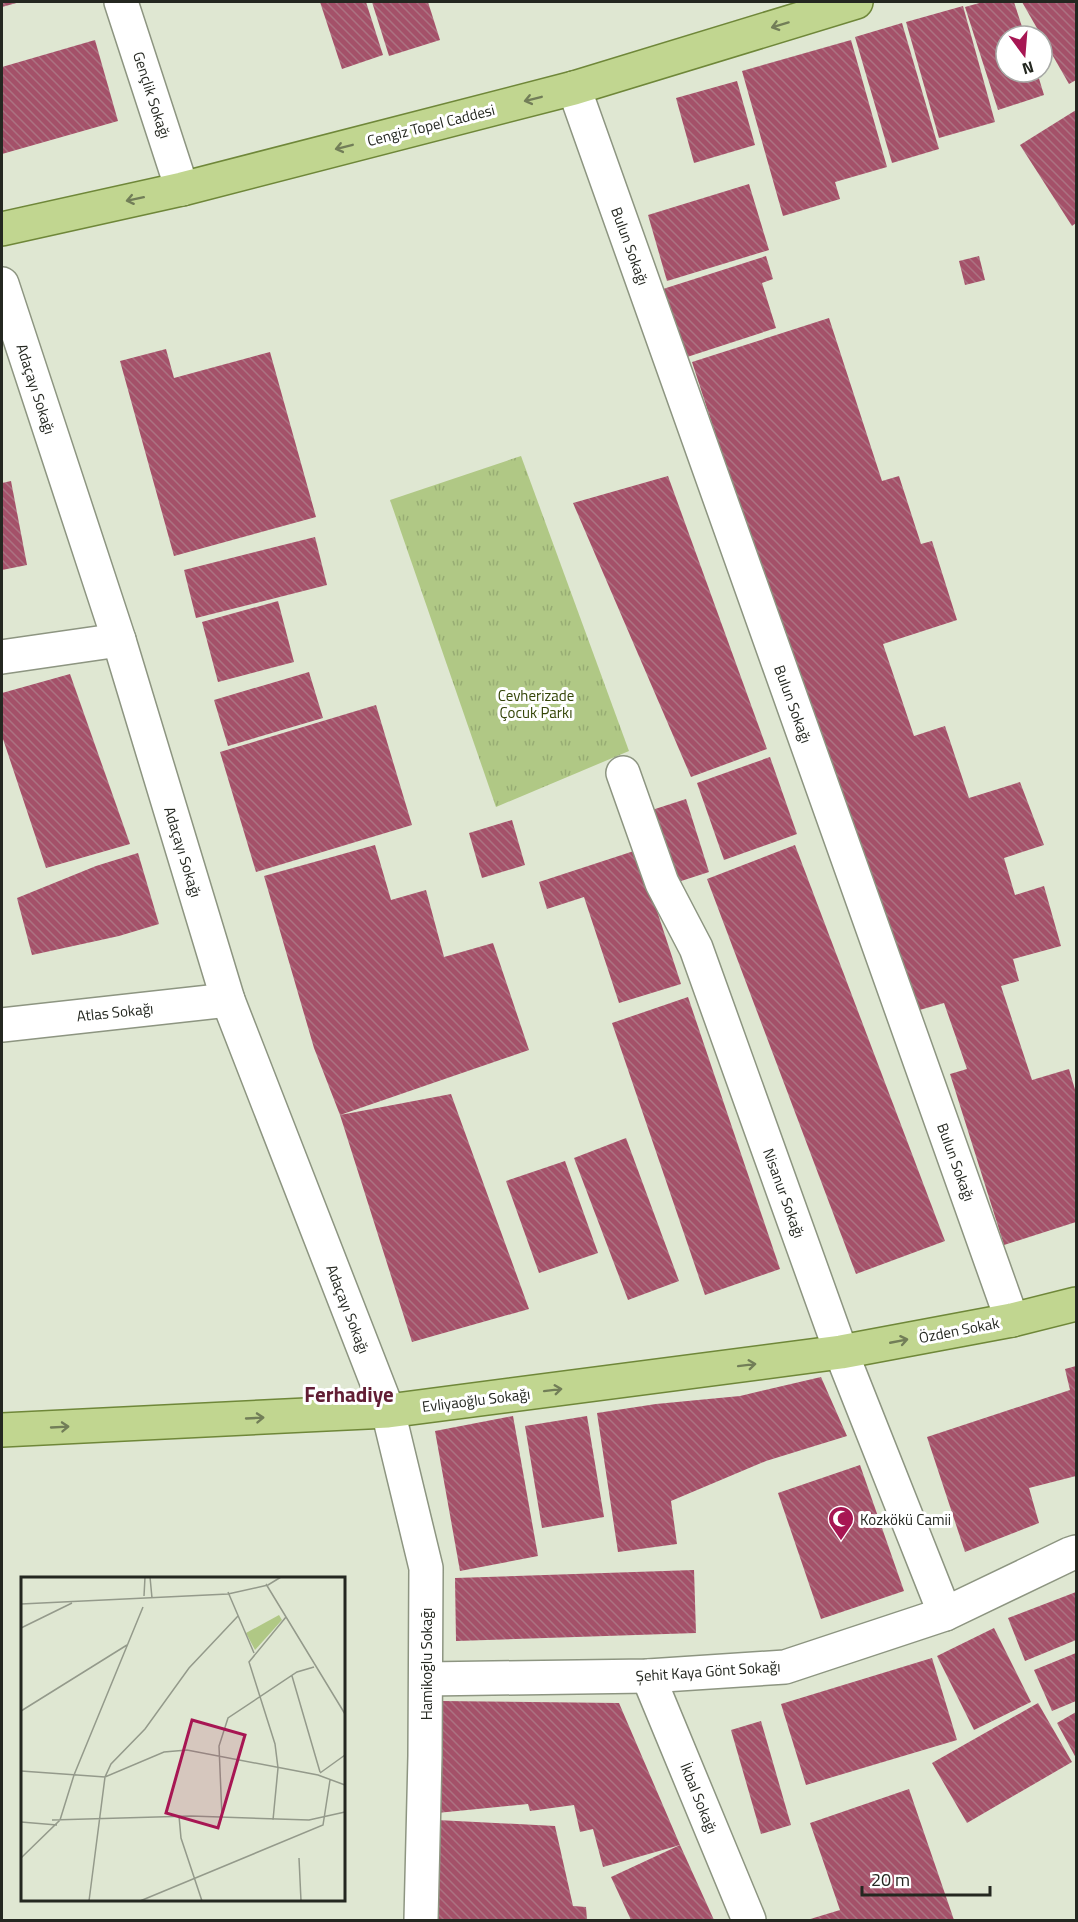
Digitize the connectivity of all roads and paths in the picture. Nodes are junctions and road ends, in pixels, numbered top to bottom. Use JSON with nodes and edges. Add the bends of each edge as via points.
{"nodes":[{"id":1,"x":121,"y":2,"type":"edge"},
{"id":2,"x":856,"y":2,"type":"edge"},
{"id":3,"x":810,"y":8,"type":"edge"},
{"id":4,"x":574,"y":88,"type":"junction"},
{"id":5,"x":182,"y":189,"type":"junction"},
{"id":6,"x":2,"y":229,"type":"edge"},
{"id":7,"x":2,"y":284,"type":"edge"},
{"id":8,"x":119,"y":640,"type":"junction"},
{"id":9,"x":2,"y":657,"type":"edge"},
{"id":10,"x":623,"y":773,"type":"dead end"},
{"id":11,"x":228,"y":1000,"type":"junction"},
{"id":12,"x":2,"y":1025,"type":"edge"},
{"id":13,"x":1077,"y":1304,"type":"edge"},
{"id":14,"x":1012,"y":1320,"type":"junction"},
{"id":15,"x":841,"y":1352,"type":"junction"},
{"id":16,"x":388,"y":1411,"type":"junction"},
{"id":17,"x":2,"y":1430,"type":"edge"},
{"id":18,"x":1077,"y":1552,"type":"edge"},
{"id":19,"x":945,"y":1614,"type":"junction"},
{"id":20,"x":648,"y":1676,"type":"junction"},
{"id":21,"x":426,"y":1679,"type":"junction"},
{"id":22,"x":421,"y":1920,"type":"edge"},
{"id":23,"x":749,"y":1920,"type":"edge"}],
"edges":[{"from":1,"to":5,"type":"street","name":"Gençlik Sokağı"},
{"from":2,"to":3,"type":"main road","name":"Cengiz Topel Caddesi"},
{"from":3,"to":4,"type":"main road","name":"Cengiz Topel Caddesi","one_way":true},
{"from":4,"to":5,"type":"main road","name":"Cengiz Topel Caddesi","one_way":true},
{"from":4,"to":14,"type":"street","name":"Bulun Sokağı"},
{"from":5,"to":6,"type":"main road","name":"Cengiz Topel Caddesi","one_way":true},
{"from":7,"to":8,"type":"street","name":"Adaçayı Sokağı"},
{"from":8,"to":9,"type":"street"},
{"from":8,"to":11,"type":"street","name":"Adaçayı Sokağı"},
{"from":10,"to":15,"type":"street","name":"Nisanur Sokağı","via":[[662,883],[696,948]]},
{"from":11,"to":12,"type":"street","name":"Atlas Sokağı"},
{"from":11,"to":16,"type":"street","name":"Adaçayı Sokağı"},
{"from":13,"to":14,"type":"main road","name":"Özden Sokak"},
{"from":15,"to":14,"type":"main road","name":"Özden Sokak","one_way":true},
{"from":16,"to":15,"type":"main road","name":"Evliyaoğlu Sokağı","one_way":true},
{"from":15,"to":19,"type":"street","name":"Nisanur Sokağı"},
{"from":17,"to":16,"type":"main road","name":"Evliyaoğlu Sokağı","one_way":true},
{"from":16,"to":21,"type":"street","name":"Hamikoğlu Sokağı","via":[[426,1568]]},
{"from":18,"to":19,"type":"street","name":"Şehit Kaya Gönt Sokağı"},
{"from":19,"to":20,"type":"street","name":"Şehit Kaya Gönt Sokağı","via":[[785,1667]]},
{"from":20,"to":21,"type":"street","name":"Şehit Kaya Gönt Sokağı"},
{"from":20,"to":23,"type":"street","name":"İkbal Sokağı"},
{"from":21,"to":22,"type":"street","name":"Hamikoğlu Sokağı"}]}
